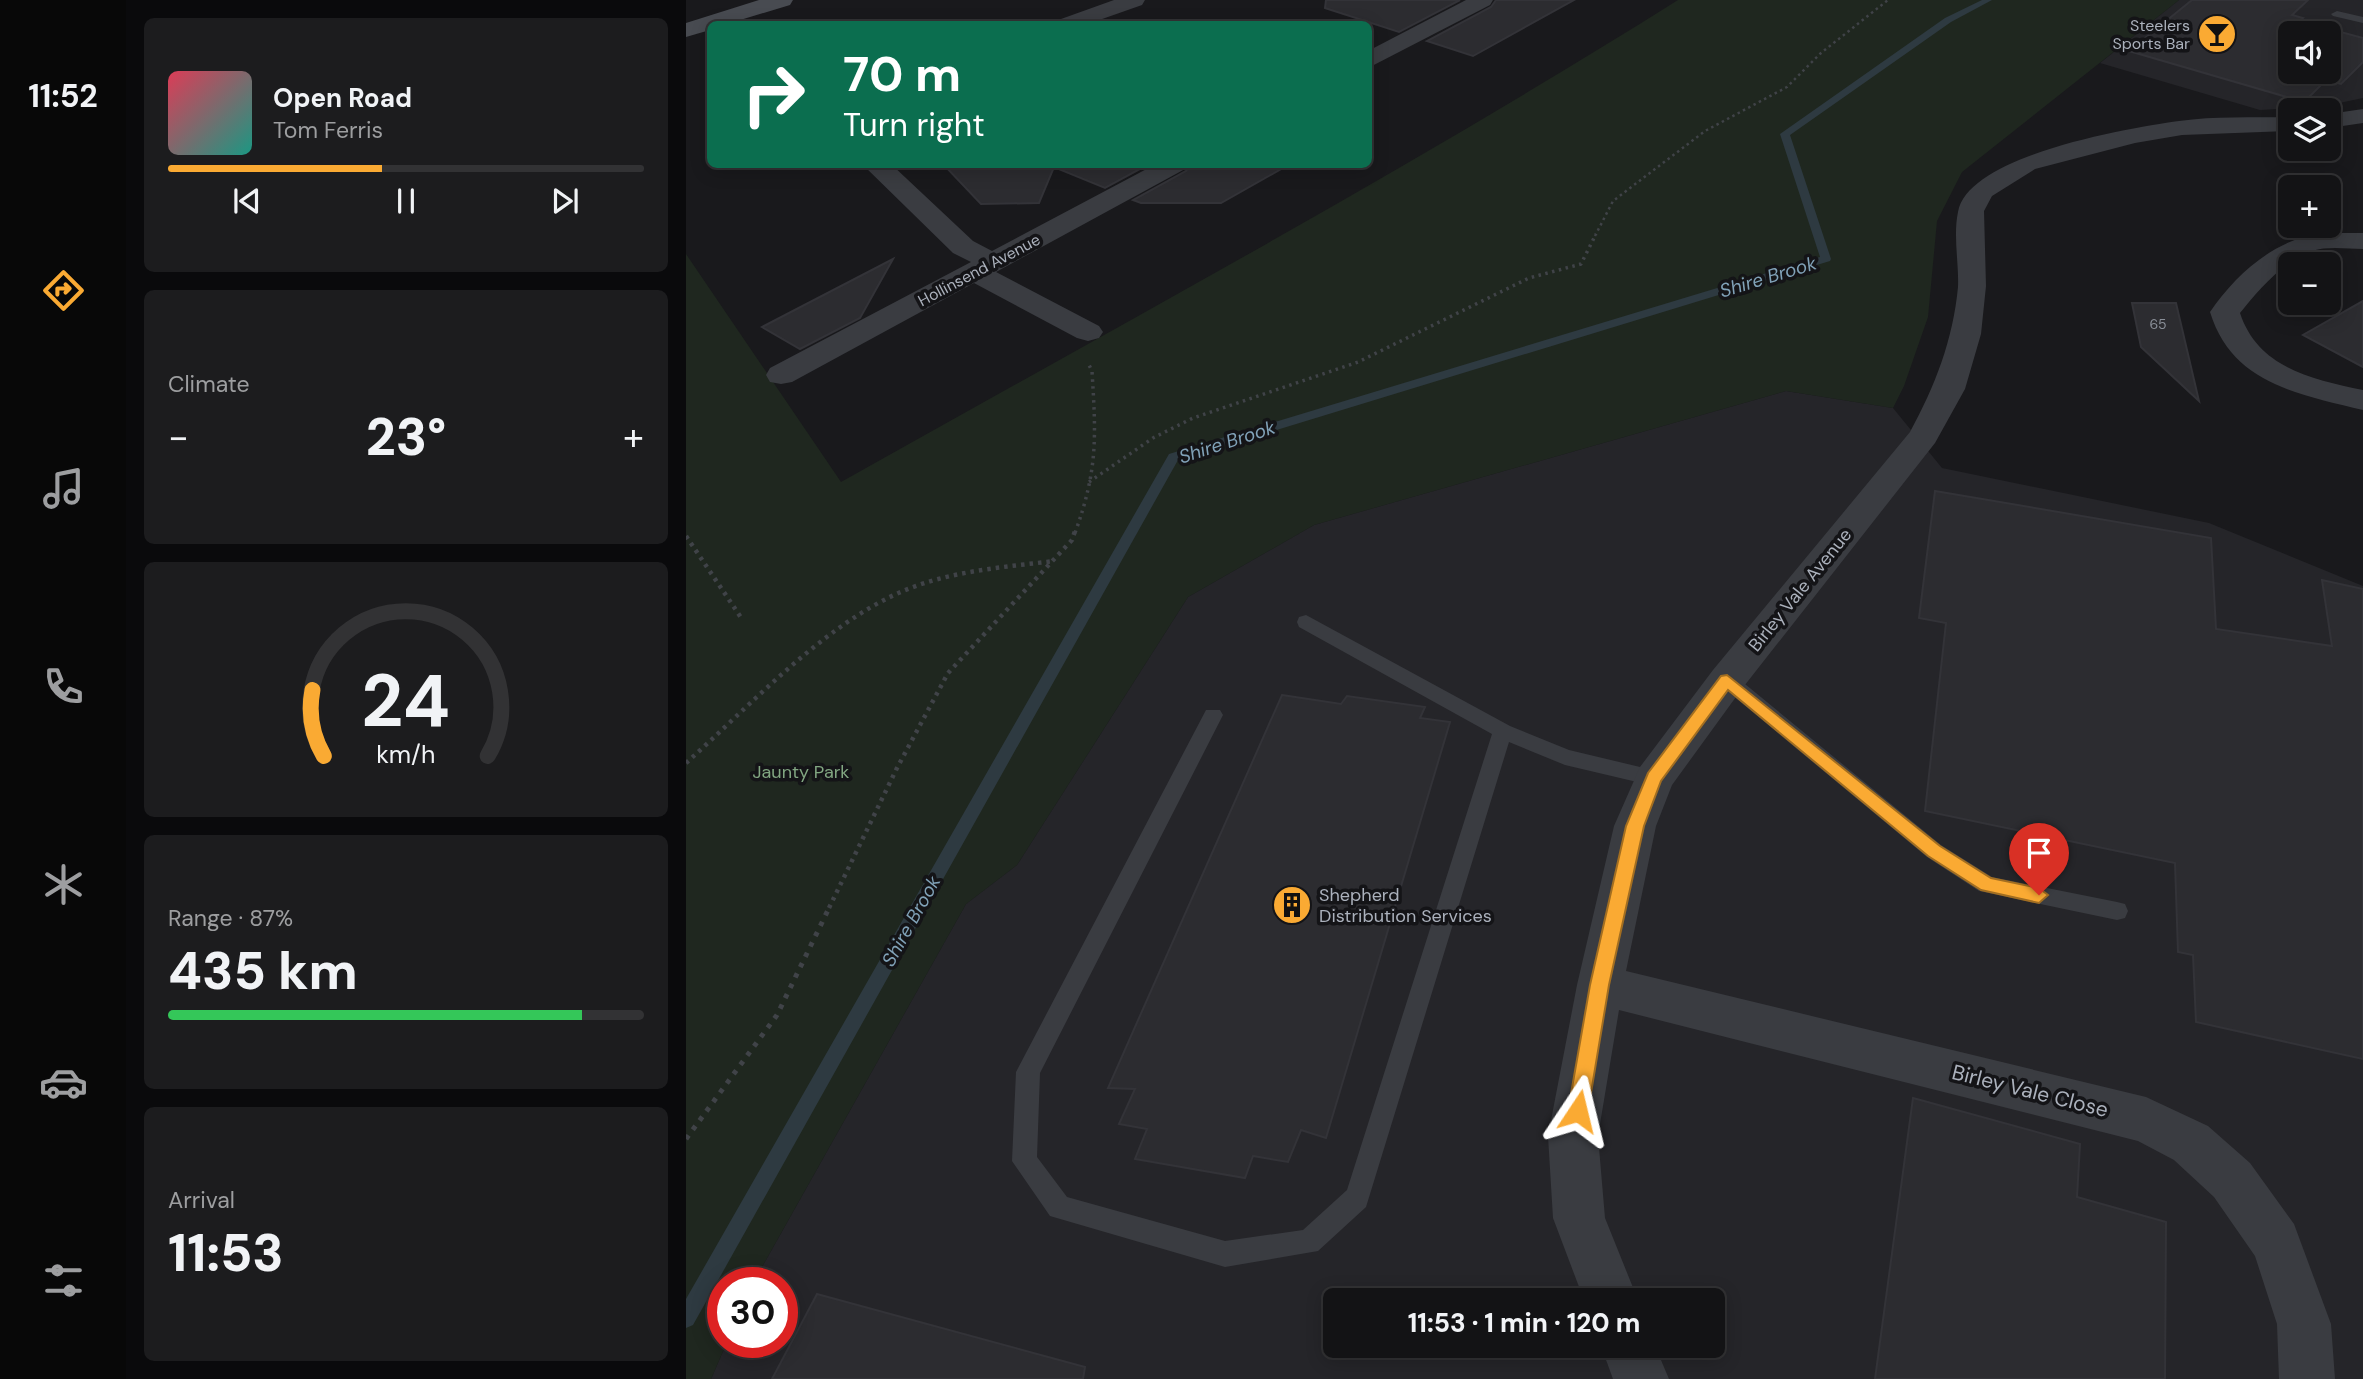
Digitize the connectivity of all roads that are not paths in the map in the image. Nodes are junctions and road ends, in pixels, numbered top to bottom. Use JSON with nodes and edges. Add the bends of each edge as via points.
{"nodes":[{"id":1,"x":782,"y":0,"type":"edge"},
{"id":2,"x":1134,"y":0,"type":"edge"},
{"id":3,"x":1482,"y":0,"type":"edge"},
{"id":4,"x":2337,"y":14,"type":"dead end"},
{"id":5,"x":2363,"y":20,"type":"edge"},
{"id":6,"x":715,"y":21,"type":"edge"},
{"id":7,"x":1077,"y":21,"type":"edge"},
{"id":8,"x":707,"y":23,"type":"edge"},
{"id":9,"x":686,"y":30,"type":"edge"},
{"id":10,"x":1372,"y":59,"type":"edge"},
{"id":11,"x":2363,"y":116,"type":"edge"},
{"id":12,"x":2341,"y":119,"type":"edge"},
{"id":13,"x":2278,"y":124,"type":"edge"},
{"id":14,"x":879,"y":168,"type":"edge"},
{"id":15,"x":1169,"y":168,"type":"edge"},
{"id":16,"x":2363,"y":241,"type":"edge"},
{"id":17,"x":984,"y":268,"type":"junction"},
{"id":18,"x":1085,"y":342,"type":"road end"},
{"id":19,"x":781,"y":375,"type":"dead end"},
{"id":20,"x":2363,"y":400,"type":"edge"},
{"id":21,"x":1306,"y":622,"type":"dead end"},
{"id":22,"x":1727,"y":680,"type":"junction"},
{"id":23,"x":1213,"y":715,"type":"dead end"},
{"id":24,"x":1503,"y":731,"type":"junction"},
{"id":25,"x":1654,"y":778,"type":"junction"},
{"id":26,"x":2117,"y":911,"type":"dead end"},
{"id":27,"x":1600,"y":985,"type":"junction"},
{"id":28,"x":1606,"y":1288,"type":"edge"},
{"id":29,"x":1633,"y":1358,"type":"edge"},
{"id":30,"x":1641,"y":1379,"type":"edge"},
{"id":31,"x":2307,"y":1379,"type":"edge"}],
"edges":[{"from":1,"to":6,"type":"main road"},
{"from":2,"to":7,"type":"street"},
{"from":3,"to":10,"type":"street"},
{"from":4,"to":5,"type":"lane"},
{"from":8,"to":9,"type":"main road"},
{"from":11,"to":12,"type":"street"},
{"from":13,"to":22,"type":"street","name":"Birley Vale Avenue","via":[[2182,128],[2134,136],[2026,164],[1981,192],[1971,211],[1972,286],[1966,334],[1949,389],[1924,436]]},
{"from":14,"to":17,"type":"street"},
{"from":15,"to":17,"type":"street","name":"Hollinsend Avenue"},
{"from":16,"to":20,"type":"street","via":[[2297,247],[2238,294],[2225,312],[2227,329],[2251,356],[2278,374],[2303,386]]},
{"from":17,"to":18,"type":"street"},
{"from":17,"to":19,"type":"street","name":"Hollinsend Avenue"},
{"from":21,"to":24,"type":"lane"},
{"from":22,"to":25,"type":"street","name":"Birley Vale Avenue"},
{"from":22,"to":26,"type":"lane","via":[[1934,851],[1987,885]]},
{"from":23,"to":24,"type":"lane","via":[[1028,1072],[1024,1161],[1059,1207],[1225,1254],[1309,1242],[1357,1198]]},
{"from":24,"to":25,"type":"lane","via":[[1564,757]]},
{"from":25,"to":27,"type":"street","name":"Birley Vale Avenue","via":[[1635,826]]},
{"from":27,"to":28,"type":"street","name":"Birley Vale Avenue","via":[[1573,1136],[1579,1219]]},
{"from":27,"to":31,"type":"street","name":"Birley Vale Close","via":[[2146,1120],[2191,1143],[2232,1180],[2276,1242],[2304,1324]]},
{"from":29,"to":30,"type":"street"}]}
